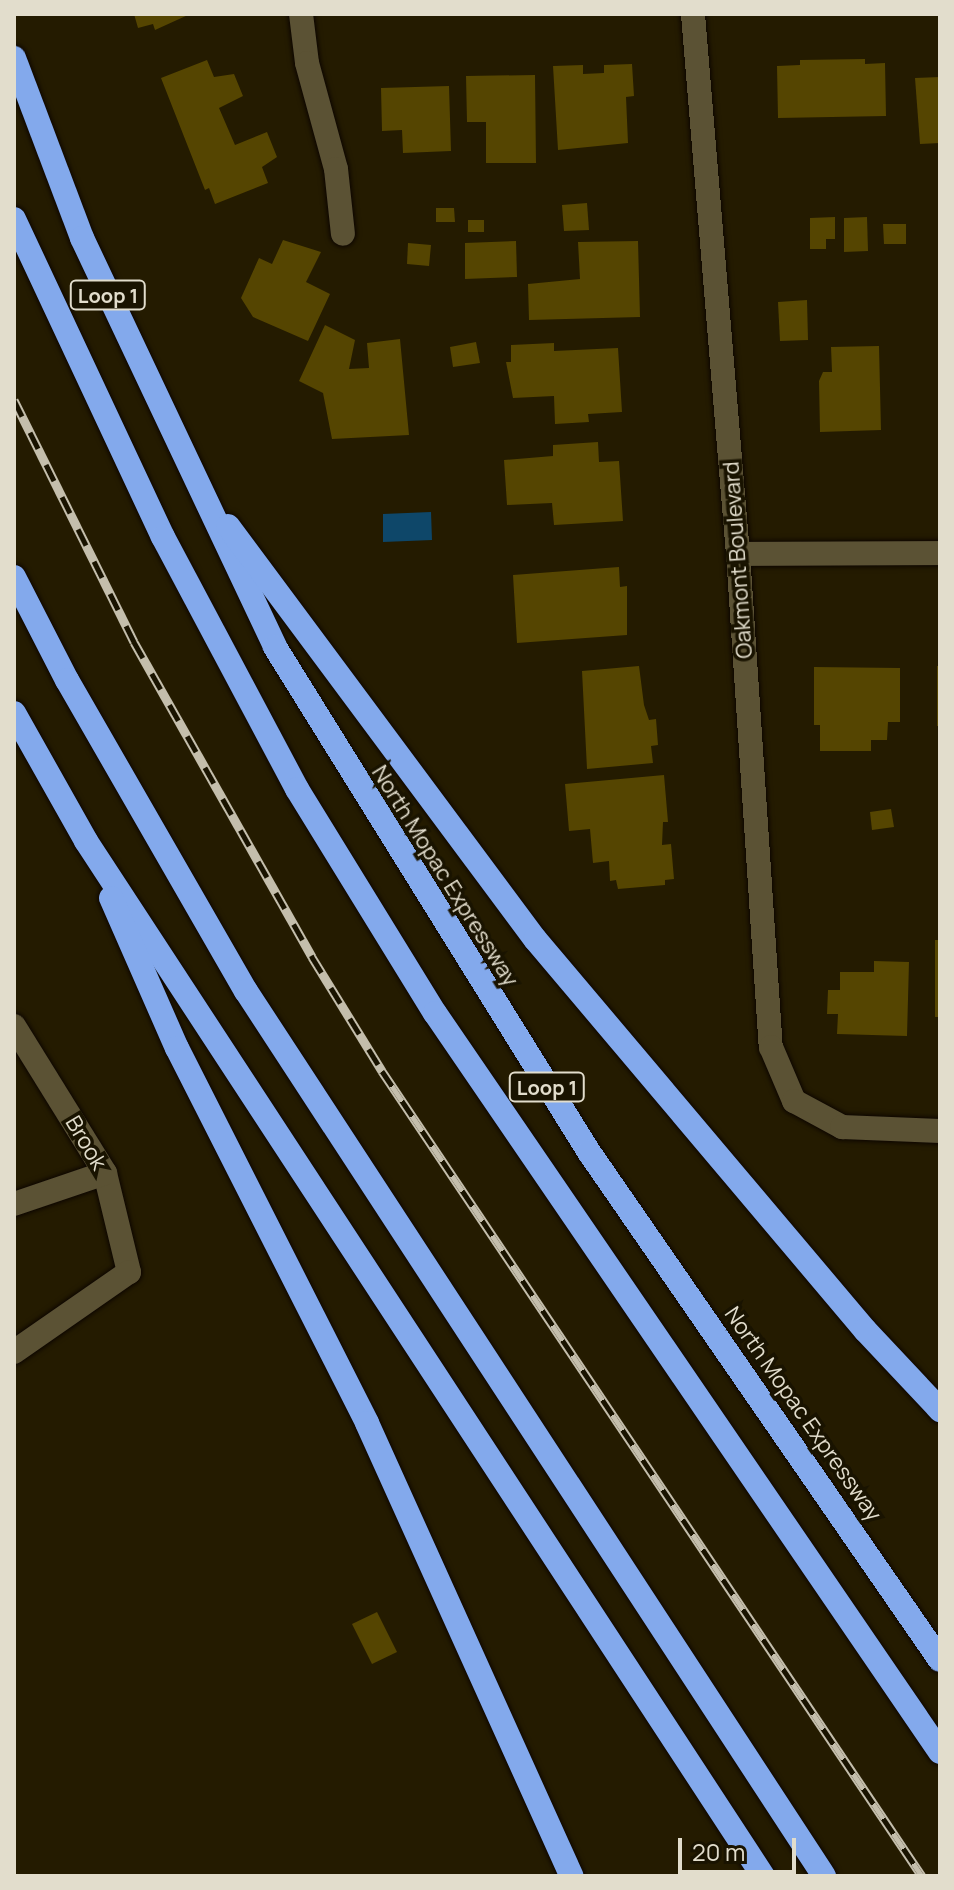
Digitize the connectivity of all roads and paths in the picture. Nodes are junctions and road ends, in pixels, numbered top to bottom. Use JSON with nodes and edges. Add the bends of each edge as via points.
{"nodes":[{"id":1,"x":301,"y":14,"type":"edge"},
{"id":2,"x":693,"y":14,"type":"edge"},
{"id":3,"x":14,"y":58,"type":"edge"},
{"id":4,"x":14,"y":219,"type":"edge"},
{"id":5,"x":343,"y":234,"type":"dead end"},
{"id":6,"x":198,"y":486,"type":"junction"},
{"id":7,"x":940,"y":553,"type":"edge"},
{"id":8,"x":738,"y":554,"type":"junction"},
{"id":9,"x":14,"y":577,"type":"edge"},
{"id":10,"x":14,"y":713,"type":"edge"},
{"id":11,"x":86,"y":841,"type":"junction"},
{"id":12,"x":14,"y":1026,"type":"edge"},
{"id":13,"x":940,"y":1131,"type":"edge"},
{"id":14,"x":105,"y":1173,"type":"junction"},
{"id":15,"x":14,"y":1204,"type":"edge"},
{"id":16,"x":14,"y":1352,"type":"edge"},
{"id":17,"x":940,"y":1410,"type":"edge"},
{"id":18,"x":940,"y":1660,"type":"edge"},
{"id":19,"x":940,"y":1752,"type":"edge"},
{"id":20,"x":572,"y":1876,"type":"edge"},
{"id":21,"x":763,"y":1876,"type":"edge"},
{"id":22,"x":824,"y":1876,"type":"edge"}],
"edges":[{"from":1,"to":5,"type":"street","via":[[307,63],[336,169]]},
{"from":2,"to":8,"type":"street","name":"Oakmont Boulevard"},
{"from":3,"to":6,"type":"highway","name":"North Mopac Expressway","number":"Loop 1","via":[[82,238]]},
{"from":4,"to":19,"type":"highway","via":[[163,537],[297,789],[435,1013]]},
{"from":6,"to":17,"type":"highway","via":[[535,939],[865,1330]]},
{"from":6,"to":18,"type":"highway","name":"North Mopac Expressway","number":"Loop 1","via":[[275,647],[488,996],[589,1152]]},
{"from":7,"to":8,"type":"street"},
{"from":8,"to":13,"type":"street","name":"Oakmont Boulevard","via":[[771,1047],[794,1101],[842,1127]]},
{"from":9,"to":22,"type":"highway","via":[[67,680],[246,991]]},
{"from":10,"to":11,"type":"highway"},
{"from":11,"to":20,"type":"highway","via":[[177,1048],[367,1423]]},
{"from":11,"to":21,"type":"highway"},
{"from":12,"to":14,"type":"street","name":"Brook"},
{"from":14,"to":15,"type":"street"},
{"from":14,"to":16,"type":"street","name":"Brook","via":[[129,1272]]}]}
